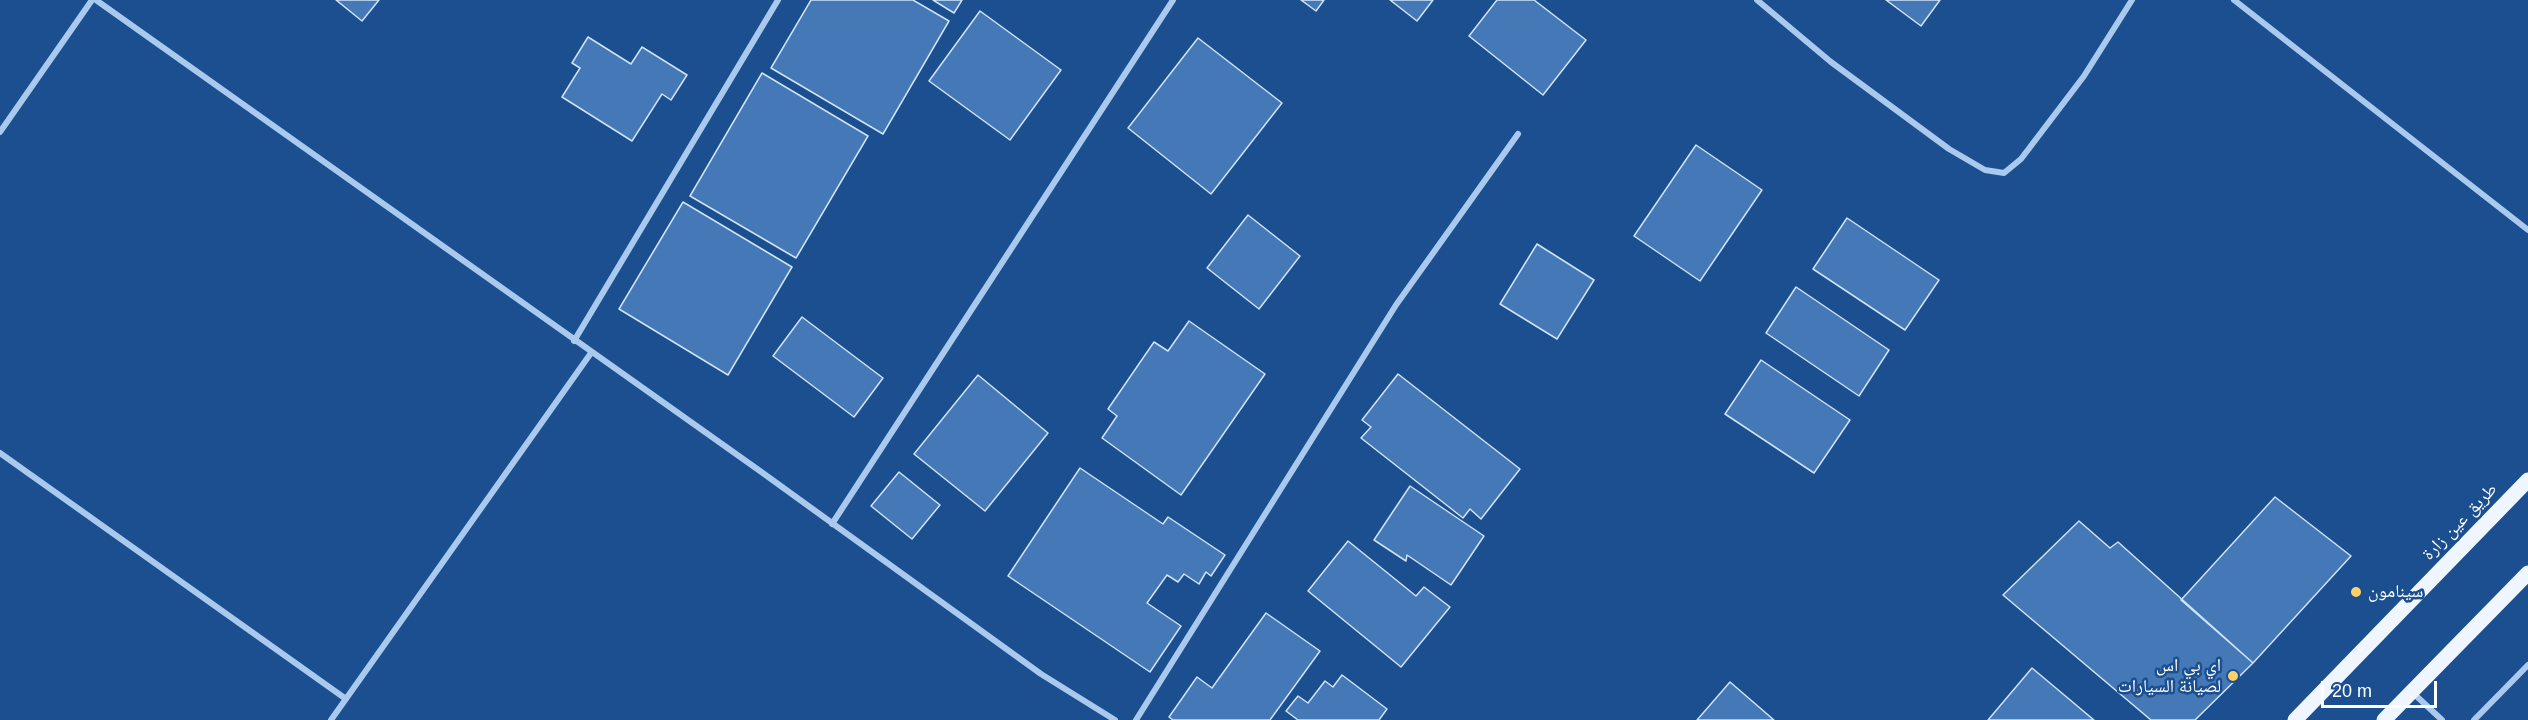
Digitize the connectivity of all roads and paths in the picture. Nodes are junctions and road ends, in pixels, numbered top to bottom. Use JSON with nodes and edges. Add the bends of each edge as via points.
{"nodes":[{"id":1,"x":94,"y":0,"type":"edge"},
{"id":2,"x":778,"y":0,"type":"edge"},
{"id":3,"x":1173,"y":0,"type":"edge"},
{"id":4,"x":1757,"y":0,"type":"edge"},
{"id":5,"x":2132,"y":0,"type":"edge"},
{"id":6,"x":2234,"y":0,"type":"edge"},
{"id":7,"x":0,"y":132,"type":"edge"},
{"id":8,"x":1518,"y":134,"type":"dead end"},
{"id":9,"x":2528,"y":230,"type":"edge"},
{"id":10,"x":574,"y":341,"type":"junction"},
{"id":11,"x":591,"y":353,"type":"junction"},
{"id":12,"x":0,"y":453,"type":"edge"},
{"id":13,"x":2528,"y":480,"type":"edge"},
{"id":14,"x":832,"y":524,"type":"junction"},
{"id":15,"x":2528,"y":573,"type":"edge"},
{"id":16,"x":2528,"y":665,"type":"edge"},
{"id":17,"x":2412,"y":692,"type":"junction"},
{"id":18,"x":346,"y":699,"type":"junction"},
{"id":19,"x":331,"y":720,"type":"edge"},
{"id":20,"x":1115,"y":720,"type":"edge"},
{"id":21,"x":1136,"y":720,"type":"edge"},
{"id":22,"x":2295,"y":720,"type":"edge"},
{"id":23,"x":2384,"y":720,"type":"edge"},
{"id":24,"x":2442,"y":720,"type":"edge"},
{"id":25,"x":2474,"y":720,"type":"edge"}],
"edges":[{"from":1,"to":7,"type":"street"},
{"from":1,"to":10,"type":"street"},
{"from":2,"to":10,"type":"street"},
{"from":3,"to":14,"type":"street"},
{"from":4,"to":5,"type":"street","via":[[1831,62],[1949,149],[1985,170],[2004,173],[2021,159],[2084,76]]},
{"from":6,"to":9,"type":"street"},
{"from":8,"to":21,"type":"street","via":[[1396,305]]},
{"from":10,"to":11,"type":"street"},
{"from":11,"to":14,"type":"street"},
{"from":11,"to":18,"type":"street"},
{"from":12,"to":18,"type":"street"},
{"from":13,"to":22,"type":"main road","name":"طريق عين زارة"},
{"from":14,"to":20,"type":"street","via":[[1041,674]]},
{"from":15,"to":17,"type":"main road"},
{"from":16,"to":25,"type":"street"},
{"from":17,"to":23,"type":"main road"},
{"from":17,"to":24,"type":"street"},
{"from":18,"to":19,"type":"street"}]}
